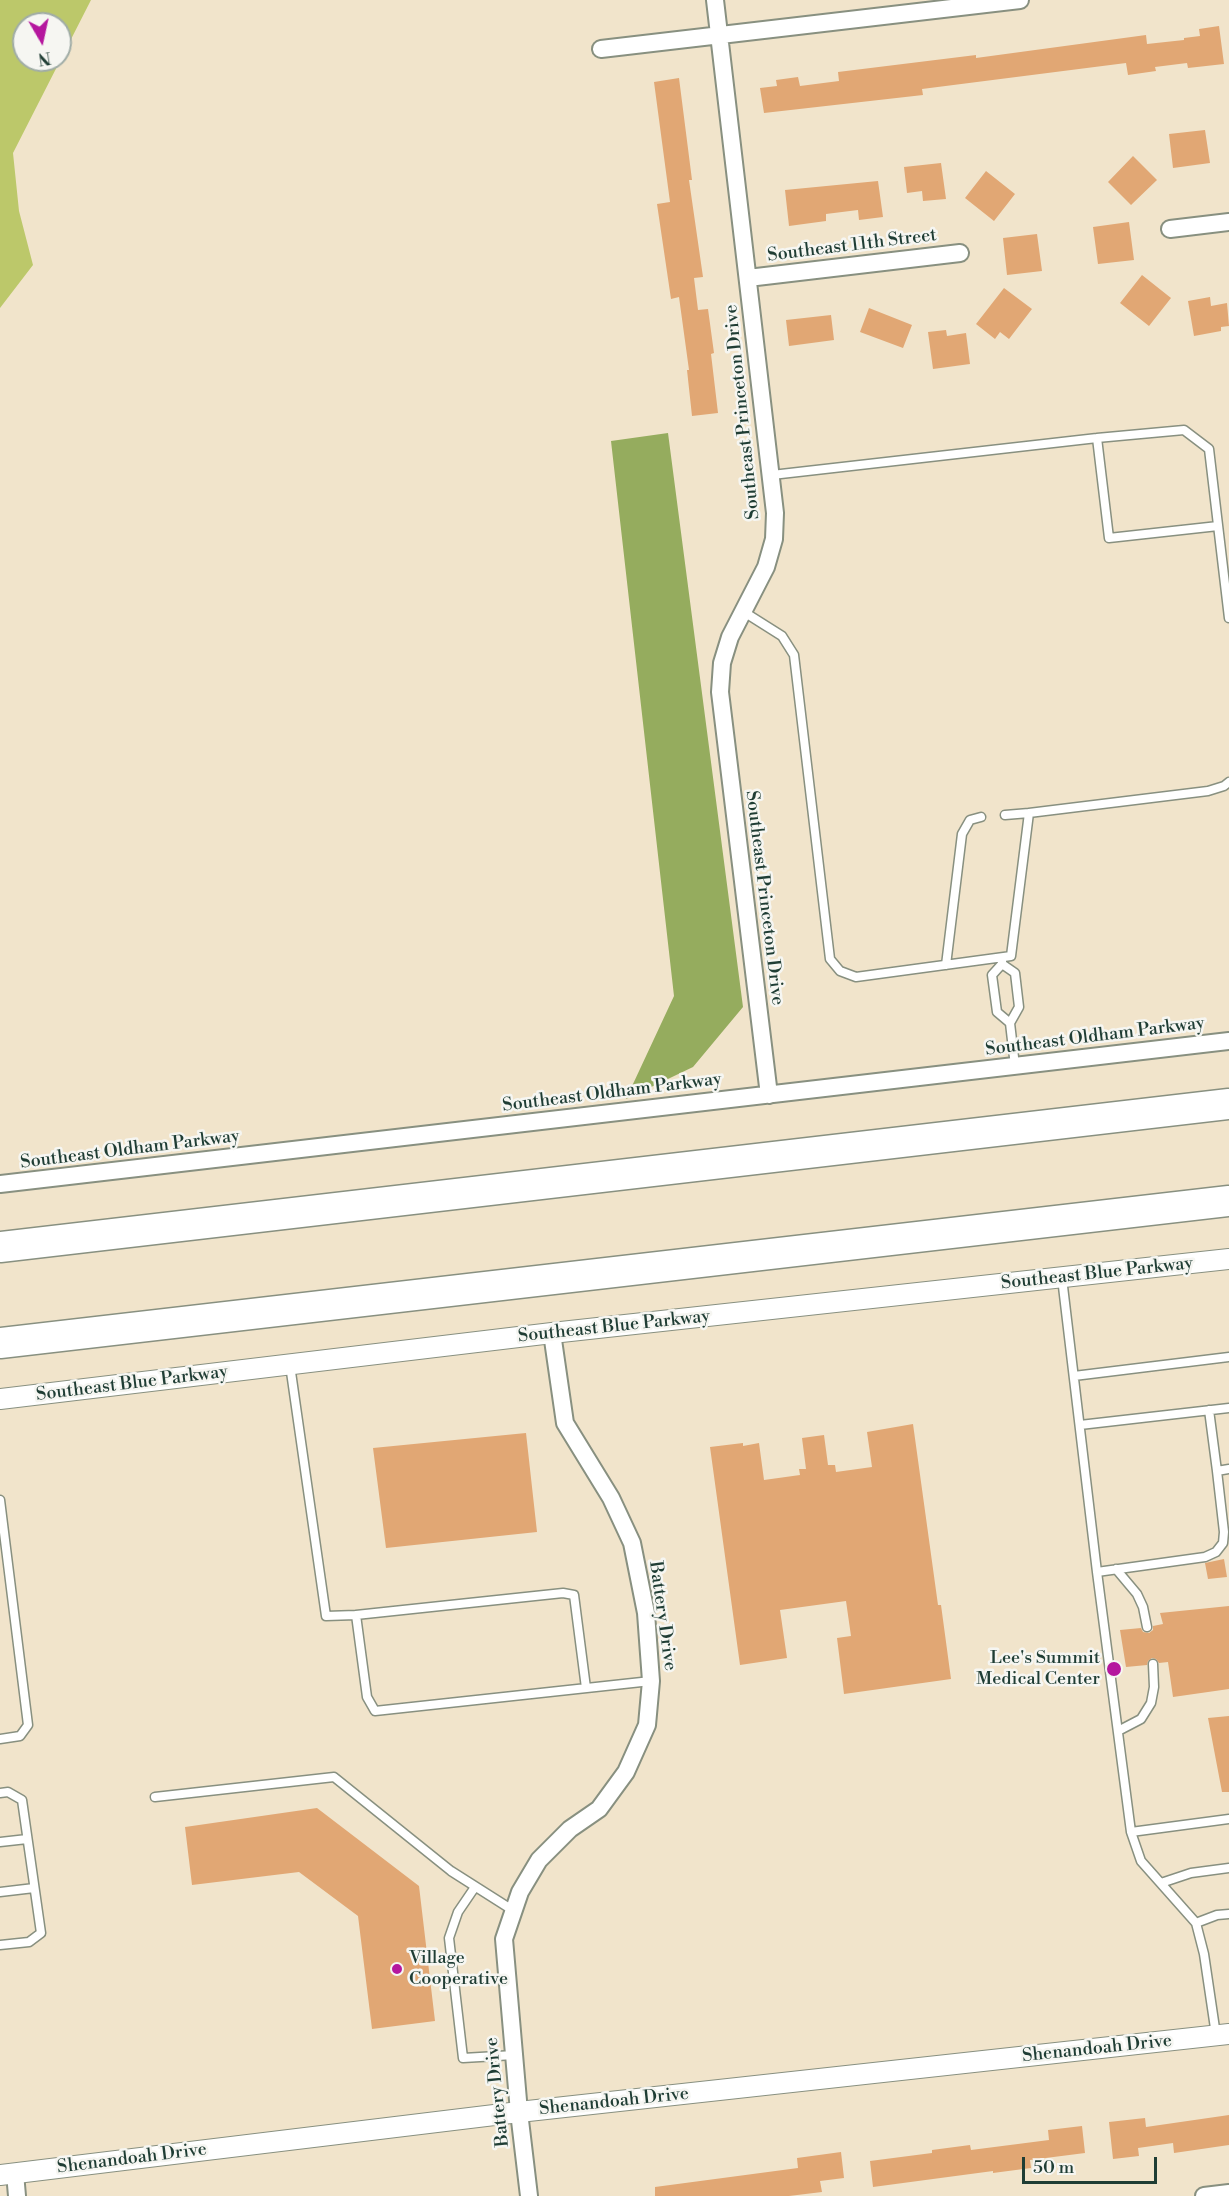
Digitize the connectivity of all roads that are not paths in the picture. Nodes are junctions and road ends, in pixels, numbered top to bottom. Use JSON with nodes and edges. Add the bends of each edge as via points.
{"nodes":[{"id":1,"x":715,"y":0,"type":"edge"},
{"id":2,"x":1020,"y":0,"type":"edge"},
{"id":3,"x":719,"y":35,"type":"junction"},
{"id":4,"x":601,"y":49,"type":"dead end"},
{"id":5,"x":1229,"y":222,"type":"edge"},
{"id":6,"x":1170,"y":229,"type":"dead end"},
{"id":7,"x":960,"y":253,"type":"dead end"},
{"id":8,"x":748,"y":278,"type":"junction"},
{"id":9,"x":1097,"y":438,"type":"junction"},
{"id":10,"x":772,"y":475,"type":"junction"},
{"id":11,"x":1218,"y":526,"type":"junction"},
{"id":12,"x":744,"y":612,"type":"junction"},
{"id":13,"x":1229,"y":618,"type":"edge"},
{"id":14,"x":1229,"y":782,"type":"edge"},
{"id":15,"x":1029,"y":813,"type":"junction"},
{"id":16,"x":1005,"y":815,"type":"dead end"},
{"id":17,"x":981,"y":817,"type":"dead end"},
{"id":18,"x":1002,"y":961,"type":"junction"},
{"id":19,"x":946,"y":965,"type":"junction"},
{"id":20,"x":1010,"y":1023,"type":"junction"},
{"id":21,"x":1229,"y":1041,"type":"edge"},
{"id":22,"x":1015,"y":1066,"type":"junction"},
{"id":23,"x":769,"y":1095,"type":"junction"},
{"id":24,"x":1229,"y":1104,"type":"edge"},
{"id":25,"x":0,"y":1184,"type":"edge"},
{"id":26,"x":1229,"y":1201,"type":"edge"},
{"id":27,"x":0,"y":1247,"type":"edge"},
{"id":28,"x":1229,"y":1259,"type":"edge"},
{"id":29,"x":1062,"y":1278,"type":"junction"},
{"id":30,"x":552,"y":1333,"type":"junction"},
{"id":31,"x":0,"y":1343,"type":"edge"},
{"id":32,"x":1229,"y":1357,"type":"edge"},
{"id":33,"x":290,"y":1365,"type":"junction"},
{"id":34,"x":1074,"y":1376,"type":"junction"},
{"id":35,"x":0,"y":1399,"type":"edge"},
{"id":36,"x":1229,"y":1408,"type":"edge"},
{"id":37,"x":1209,"y":1410,"type":"junction"},
{"id":38,"x":1080,"y":1425,"type":"junction"},
{"id":39,"x":1229,"y":1469,"type":"edge"},
{"id":40,"x":1217,"y":1471,"type":"junction"},
{"id":41,"x":0,"y":1500,"type":"edge"},
{"id":42,"x":1116,"y":1569,"type":"junction"},
{"id":43,"x":1097,"y":1572,"type":"junction"},
{"id":44,"x":356,"y":1615,"type":"junction"},
{"id":45,"x":1147,"y":1627,"type":"dead end"},
{"id":46,"x":1153,"y":1664,"type":"dead end"},
{"id":47,"x":651,"y":1681,"type":"junction"},
{"id":48,"x":586,"y":1688,"type":"junction"},
{"id":49,"x":1118,"y":1731,"type":"junction"},
{"id":50,"x":0,"y":1738,"type":"edge"},
{"id":51,"x":0,"y":1792,"type":"edge"},
{"id":52,"x":155,"y":1797,"type":"dead end"},
{"id":53,"x":1229,"y":1819,"type":"edge"},
{"id":54,"x":1131,"y":1832,"type":"junction"},
{"id":55,"x":27,"y":1839,"type":"junction"},
{"id":56,"x":0,"y":1842,"type":"edge"},
{"id":57,"x":1229,"y":1868,"type":"edge"},
{"id":58,"x":1161,"y":1883,"type":"junction"},
{"id":59,"x":475,"y":1887,"type":"junction"},
{"id":60,"x":34,"y":1888,"type":"junction"},
{"id":61,"x":0,"y":1892,"type":"edge"},
{"id":62,"x":514,"y":1911,"type":"junction"},
{"id":63,"x":1229,"y":1914,"type":"edge"},
{"id":64,"x":1196,"y":1923,"type":"junction"},
{"id":65,"x":0,"y":1945,"type":"edge"},
{"id":66,"x":1222,"y":2035,"type":"edge"},
{"id":67,"x":514,"y":2055,"type":"junction"},
{"id":68,"x":519,"y":2112,"type":"junction"},
{"id":69,"x":8,"y":2174,"type":"edge"},
{"id":70,"x":17,"y":2196,"type":"edge"},
{"id":71,"x":529,"y":2196,"type":"edge"}],
"edges":[{"from":1,"to":3,"type":"street","name":"Southeast Princeton Drive"},
{"from":2,"to":3,"type":"street"},
{"from":3,"to":4,"type":"street"},
{"from":3,"to":8,"type":"street","name":"Southeast Princeton Drive"},
{"from":5,"to":6,"type":"street"},
{"from":7,"to":8,"type":"street","name":"Southeast 11th Street"},
{"from":8,"to":10,"type":"street","name":"Southeast Princeton Drive"},
{"from":9,"to":10,"type":"lane"},
{"from":9,"to":11,"type":"lane","via":[[1184,430],[1209,449]]},
{"from":9,"to":11,"type":"lane","via":[[1109,538]]},
{"from":10,"to":12,"type":"street","name":"Southeast Princeton Drive","via":[[774,539],[766,567]]},
{"from":11,"to":13,"type":"lane"},
{"from":12,"to":19,"type":"lane","via":[[782,636],[794,655],[830,959],[840,971],[856,977]]},
{"from":12,"to":23,"type":"street","name":"Southeast Princeton Drive","via":[[722,663],[720,692]]},
{"from":14,"to":15,"type":"lane","via":[[1208,791]]},
{"from":15,"to":16,"type":"lane"},
{"from":15,"to":18,"type":"lane","via":[[1011,956]]},
{"from":17,"to":19,"type":"lane","via":[[970,820],[962,834]]},
{"from":18,"to":19,"type":"lane"},
{"from":18,"to":20,"type":"lane","via":[[1015,973],[1019,1007]]},
{"from":18,"to":20,"type":"lane","via":[[992,975],[993,984],[997,1012]]},
{"from":20,"to":22,"type":"lane"},
{"from":21,"to":22,"type":"street","name":"Southeast Oldham Parkway"},
{"from":22,"to":23,"type":"street","name":"Southeast Oldham Parkway"},
{"from":23,"to":25,"type":"street","name":"Southeast Oldham Parkway"},
{"from":24,"to":27,"type":"highway"},
{"from":26,"to":31,"type":"highway"},
{"from":28,"to":29,"type":"street","name":"Southeast Blue Parkway"},
{"from":29,"to":30,"type":"street","name":"Southeast Blue Parkway"},
{"from":29,"to":34,"type":"lane"},
{"from":30,"to":33,"type":"street","name":"Southeast Blue Parkway"},
{"from":30,"to":47,"type":"street","name":"Battery Drive","via":[[565,1423],[611,1498],[632,1543],[646,1613]]},
{"from":32,"to":34,"type":"lane"},
{"from":33,"to":35,"type":"street","name":"Southeast Blue Parkway"},
{"from":33,"to":44,"type":"lane","via":[[326,1616]]},
{"from":34,"to":38,"type":"lane"},
{"from":36,"to":37,"type":"lane"},
{"from":37,"to":38,"type":"lane"},
{"from":37,"to":40,"type":"lane"},
{"from":38,"to":43,"type":"lane"},
{"from":39,"to":40,"type":"lane"},
{"from":40,"to":42,"type":"lane","via":[[1224,1543],[1216,1552],[1205,1557]]},
{"from":41,"to":50,"type":"lane","via":[[28,1725],[20,1736]]},
{"from":42,"to":43,"type":"lane"},
{"from":42,"to":45,"type":"lane","via":[[1137,1594]]},
{"from":43,"to":49,"type":"lane"},
{"from":44,"to":48,"type":"lane","via":[[367,1697],[375,1711]]},
{"from":44,"to":48,"type":"lane","via":[[574,1595]]},
{"from":46,"to":49,"type":"lane","via":[[1151,1703],[1141,1719]]},
{"from":47,"to":48,"type":"lane"},
{"from":47,"to":62,"type":"street","name":"Battery Drive","via":[[647,1725],[626,1773],[599,1809],[570,1828],[540,1860],[520,1892]]},
{"from":49,"to":54,"type":"lane"},
{"from":51,"to":55,"type":"lane","via":[[22,1800]]},
{"from":52,"to":59,"type":"lane","via":[[334,1777]]},
{"from":53,"to":54,"type":"lane"},
{"from":54,"to":58,"type":"lane","via":[[1141,1862]]},
{"from":55,"to":56,"type":"lane"},
{"from":55,"to":60,"type":"lane"},
{"from":57,"to":58,"type":"lane","via":[[1191,1873]]},
{"from":58,"to":64,"type":"lane"},
{"from":59,"to":62,"type":"lane"},
{"from":59,"to":67,"type":"lane","via":[[458,1912],[449,1938],[463,2058]]},
{"from":60,"to":61,"type":"lane"},
{"from":60,"to":65,"type":"lane","via":[[41,1933],[29,1942]]},
{"from":62,"to":67,"type":"street","name":"Battery Drive","via":[[504,1939]]},
{"from":63,"to":64,"type":"lane"},
{"from":64,"to":66,"type":"lane"},
{"from":66,"to":68,"type":"street","name":"Shenandoah Drive"},
{"from":67,"to":68,"type":"street","name":"Battery Drive"},
{"from":68,"to":69,"type":"street","name":"Shenandoah Drive"},
{"from":68,"to":71,"type":"street","name":"Battery Drive"},
{"from":69,"to":70,"type":"street"}]}
